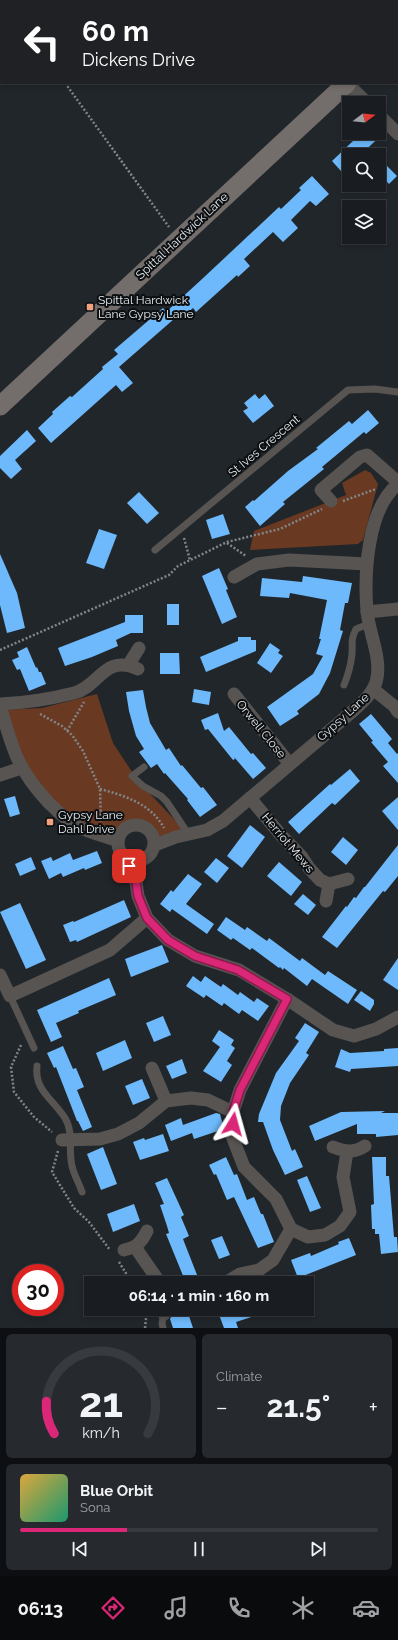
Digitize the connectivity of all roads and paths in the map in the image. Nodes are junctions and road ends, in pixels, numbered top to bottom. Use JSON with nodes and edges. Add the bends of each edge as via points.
{"nodes":[{"id":1,"x":66,"y":84,"type":"edge"},
{"id":2,"x":346,"y":84,"type":"edge"},
{"id":3,"x":348,"y":84,"type":"edge"},
{"id":4,"x":360,"y":96,"type":"edge"},
{"id":5,"x":386,"y":122,"type":"edge"},
{"id":6,"x":398,"y":134,"type":"edge"},
{"id":7,"x":174,"y":233,"type":"dead end"},
{"id":8,"x":398,"y":392,"type":"edge"},
{"id":9,"x":0,"y":406,"type":"edge"},
{"id":10,"x":395,"y":486,"type":"edge"},
{"id":11,"x":332,"y":504,"type":"junction"},
{"id":12,"x":181,"y":528,"type":"junction"},
{"id":13,"x":227,"y":542,"type":"junction"},
{"id":14,"x":155,"y":550,"type":"dead end"},
{"id":15,"x":190,"y":560,"type":"junction"},
{"id":16,"x":257,"y":564,"type":"junction"},
{"id":17,"x":367,"y":564,"type":"junction"},
{"id":18,"x":234,"y":577,"type":"dead end"},
{"id":19,"x":398,"y":609,"type":"edge"},
{"id":20,"x":368,"y":618,"type":"junction"},
{"id":21,"x":139,"y":648,"type":"dead end"},
{"id":22,"x":0,"y":650,"type":"edge"},
{"id":23,"x":344,"y":685,"type":"dead end"},
{"id":24,"x":83,"y":688,"type":"junction"},
{"id":25,"x":373,"y":690,"type":"junction"},
{"id":26,"x":234,"y":694,"type":"dead end"},
{"id":27,"x":27,"y":702,"type":"junction"},
{"id":28,"x":0,"y":705,"type":"edge"},
{"id":29,"x":398,"y":712,"type":"edge"},
{"id":30,"x":68,"y":731,"type":"junction"},
{"id":31,"x":289,"y":763,"type":"junction"},
{"id":32,"x":144,"y":767,"type":"dead end"},
{"id":33,"x":21,"y":768,"type":"junction"},
{"id":34,"x":0,"y":775,"type":"edge"},
{"id":35,"x":100,"y":789,"type":"junction"},
{"id":36,"x":250,"y":798,"type":"junction"},
{"id":37,"x":151,"y":832,"type":"junction"},
{"id":38,"x":101,"y":835,"type":"junction"},
{"id":39,"x":177,"y":836,"type":"junction"},
{"id":40,"x":118,"y":841,"type":"junction"},
{"id":41,"x":155,"y":845,"type":"junction"},
{"id":42,"x":126,"y":858,"type":"junction"},
{"id":43,"x":140,"y":861,"type":"junction"},
{"id":44,"x":348,"y":879,"type":"dead end"},
{"id":45,"x":136,"y":882,"type":"junction"},
{"id":46,"x":329,"y":884,"type":"junction"},
{"id":47,"x":326,"y":901,"type":"dead end"},
{"id":48,"x":147,"y":918,"type":"junction"},
{"id":49,"x":0,"y":975,"type":"edge"},
{"id":50,"x":10,"y":996,"type":"junction"},
{"id":51,"x":287,"y":999,"type":"junction"},
{"id":52,"x":398,"y":1017,"type":"edge"},
{"id":53,"x":34,"y":1048,"type":"dead end"},
{"id":54,"x":37,"y":1066,"type":"dead end"},
{"id":55,"x":152,"y":1068,"type":"dead end"},
{"id":56,"x":166,"y":1101,"type":"junction"},
{"id":57,"x":233,"y":1112,"type":"junction"},
{"id":58,"x":67,"y":1140,"type":"junction"},
{"id":59,"x":365,"y":1146,"type":"dead end"},
{"id":60,"x":333,"y":1147,"type":"dead end"},
{"id":61,"x":347,"y":1152,"type":"junction"},
{"id":62,"x":82,"y":1192,"type":"dead end"},
{"id":63,"x":291,"y":1229,"type":"junction"},
{"id":64,"x":147,"y":1231,"type":"dead end"},
{"id":65,"x":154,"y":1276,"type":"edge"},
{"id":66,"x":237,"y":1276,"type":"edge"},
{"id":67,"x":146,"y":1316,"type":"edge"},
{"id":68,"x":164,"y":1316,"type":"edge"},
{"id":69,"x":145,"y":1328,"type":"edge"},
{"id":70,"x":164,"y":1328,"type":"edge"}],
"edges":[{"from":1,"to":7,"type":"path"},
{"from":2,"to":9,"type":"street","name":"Spittal Hardwick Lane"},
{"from":3,"to":4,"type":"street"},
{"from":5,"to":6,"type":"street"},
{"from":8,"to":12,"type":"lane","name":"St Ives Crescent","via":[[375,389],[348,390]]},
{"from":10,"to":11,"type":"path","via":[[370,491]]},
{"from":10,"to":11,"type":"street","via":[[367,455],[360,457],[321,490]]},
{"from":10,"to":17,"type":"street","name":"Gypsy Lane","via":[[375,517]]},
{"from":11,"to":13,"type":"path","via":[[280,529]]},
{"from":12,"to":14,"type":"lane","name":"St Ives Crescent"},
{"from":12,"to":15,"type":"path"},
{"from":13,"to":15,"type":"path"},
{"from":13,"to":16,"type":"path"},
{"from":15,"to":22,"type":"path","via":[[178,566],[169,575]]},
{"from":16,"to":17,"type":"street","via":[[289,560]]},
{"from":16,"to":18,"type":"street"},
{"from":17,"to":20,"type":"street","name":"Gypsy Lane"},
{"from":19,"to":20,"type":"street"},
{"from":20,"to":23,"type":"lane","via":[[356,629],[352,638],[350,669]]},
{"from":20,"to":25,"type":"street","name":"Gypsy Lane","via":[[377,662],[377,678]]},
{"from":21,"to":24,"type":"street","via":[[134,666],[117,665],[108,668]]},
{"from":24,"to":27,"type":"street"},
{"from":24,"to":30,"type":"path","via":[[84,704]]},
{"from":25,"to":29,"type":"street"},
{"from":25,"to":31,"type":"street","name":"Gypsy Lane","via":[[354,710]]},
{"from":26,"to":31,"type":"street","name":"Orwell Close"},
{"from":27,"to":28,"type":"street"},
{"from":27,"to":30,"type":"path","via":[[36,711]]},
{"from":28,"to":33,"type":"street","via":[[10,744]]},
{"from":30,"to":35,"type":"path","via":[[83,751]]},
{"from":31,"to":36,"type":"street","name":"Gypsy Lane"},
{"from":32,"to":39,"type":"lane","via":[[132,776],[167,802]]},
{"from":33,"to":34,"type":"street"},
{"from":33,"to":38,"type":"street","via":[[32,784],[64,818]]},
{"from":35,"to":38,"type":"path"},
{"from":35,"to":39,"type":"path","via":[[136,800]]},
{"from":36,"to":39,"type":"street","name":"Gypsy Lane","via":[[223,821],[207,830]]},
{"from":36,"to":46,"type":"street","name":"Herriot Mews","via":[[320,880]]},
{"from":37,"to":39,"type":"street","name":"Gypsy Lane"},
{"from":37,"to":40,"type":"street","via":[[143,826],[134,824],[125,828]]},
{"from":37,"to":41,"type":"street"},
{"from":38,"to":40,"type":"street"},
{"from":39,"to":41,"type":"street","name":"Gypsy Lane"},
{"from":40,"to":42,"type":"street","via":[[120,852]]},
{"from":41,"to":43,"type":"street","via":[[150,855]]},
{"from":42,"to":43,"type":"street"},
{"from":42,"to":45,"type":"street"},
{"from":43,"to":45,"type":"street"},
{"from":44,"to":46,"type":"street"},
{"from":45,"to":48,"type":"street","via":[[138,896]]},
{"from":46,"to":47,"type":"street"},
{"from":48,"to":50,"type":"street","via":[[110,950]]},
{"from":48,"to":51,"type":"street","via":[[168,940],[195,956],[238,970]]},
{"from":49,"to":50,"type":"street"},
{"from":50,"to":53,"type":"lane"},
{"from":51,"to":52,"type":"street","via":[[333,1030],[354,1036],[376,1029]]},
{"from":51,"to":57,"type":"street","via":[[240,1090]]},
{"from":54,"to":58,"type":"lane","via":[[36,1076],[39,1085],[65,1119]]},
{"from":55,"to":56,"type":"street"},
{"from":56,"to":57,"type":"street","via":[[191,1098],[208,1100]]},
{"from":56,"to":58,"type":"street","via":[[139,1123],[118,1134],[100,1139]]},
{"from":57,"to":63,"type":"street","via":[[232,1136],[244,1167],[276,1199]]},
{"from":58,"to":62,"type":"lane","via":[[72,1167]]},
{"from":59,"to":61,"type":"street"},
{"from":60,"to":61,"type":"street"},
{"from":61,"to":63,"type":"street","via":[[343,1177],[350,1212],[340,1226],[325,1235],[308,1237]]},
{"from":63,"to":66,"type":"street","via":[[274,1260],[259,1270]]},
{"from":64,"to":65,"type":"street","via":[[142,1239],[129,1248]]},
{"from":67,"to":69,"type":"path"},
{"from":68,"to":70,"type":"lane"}]}
